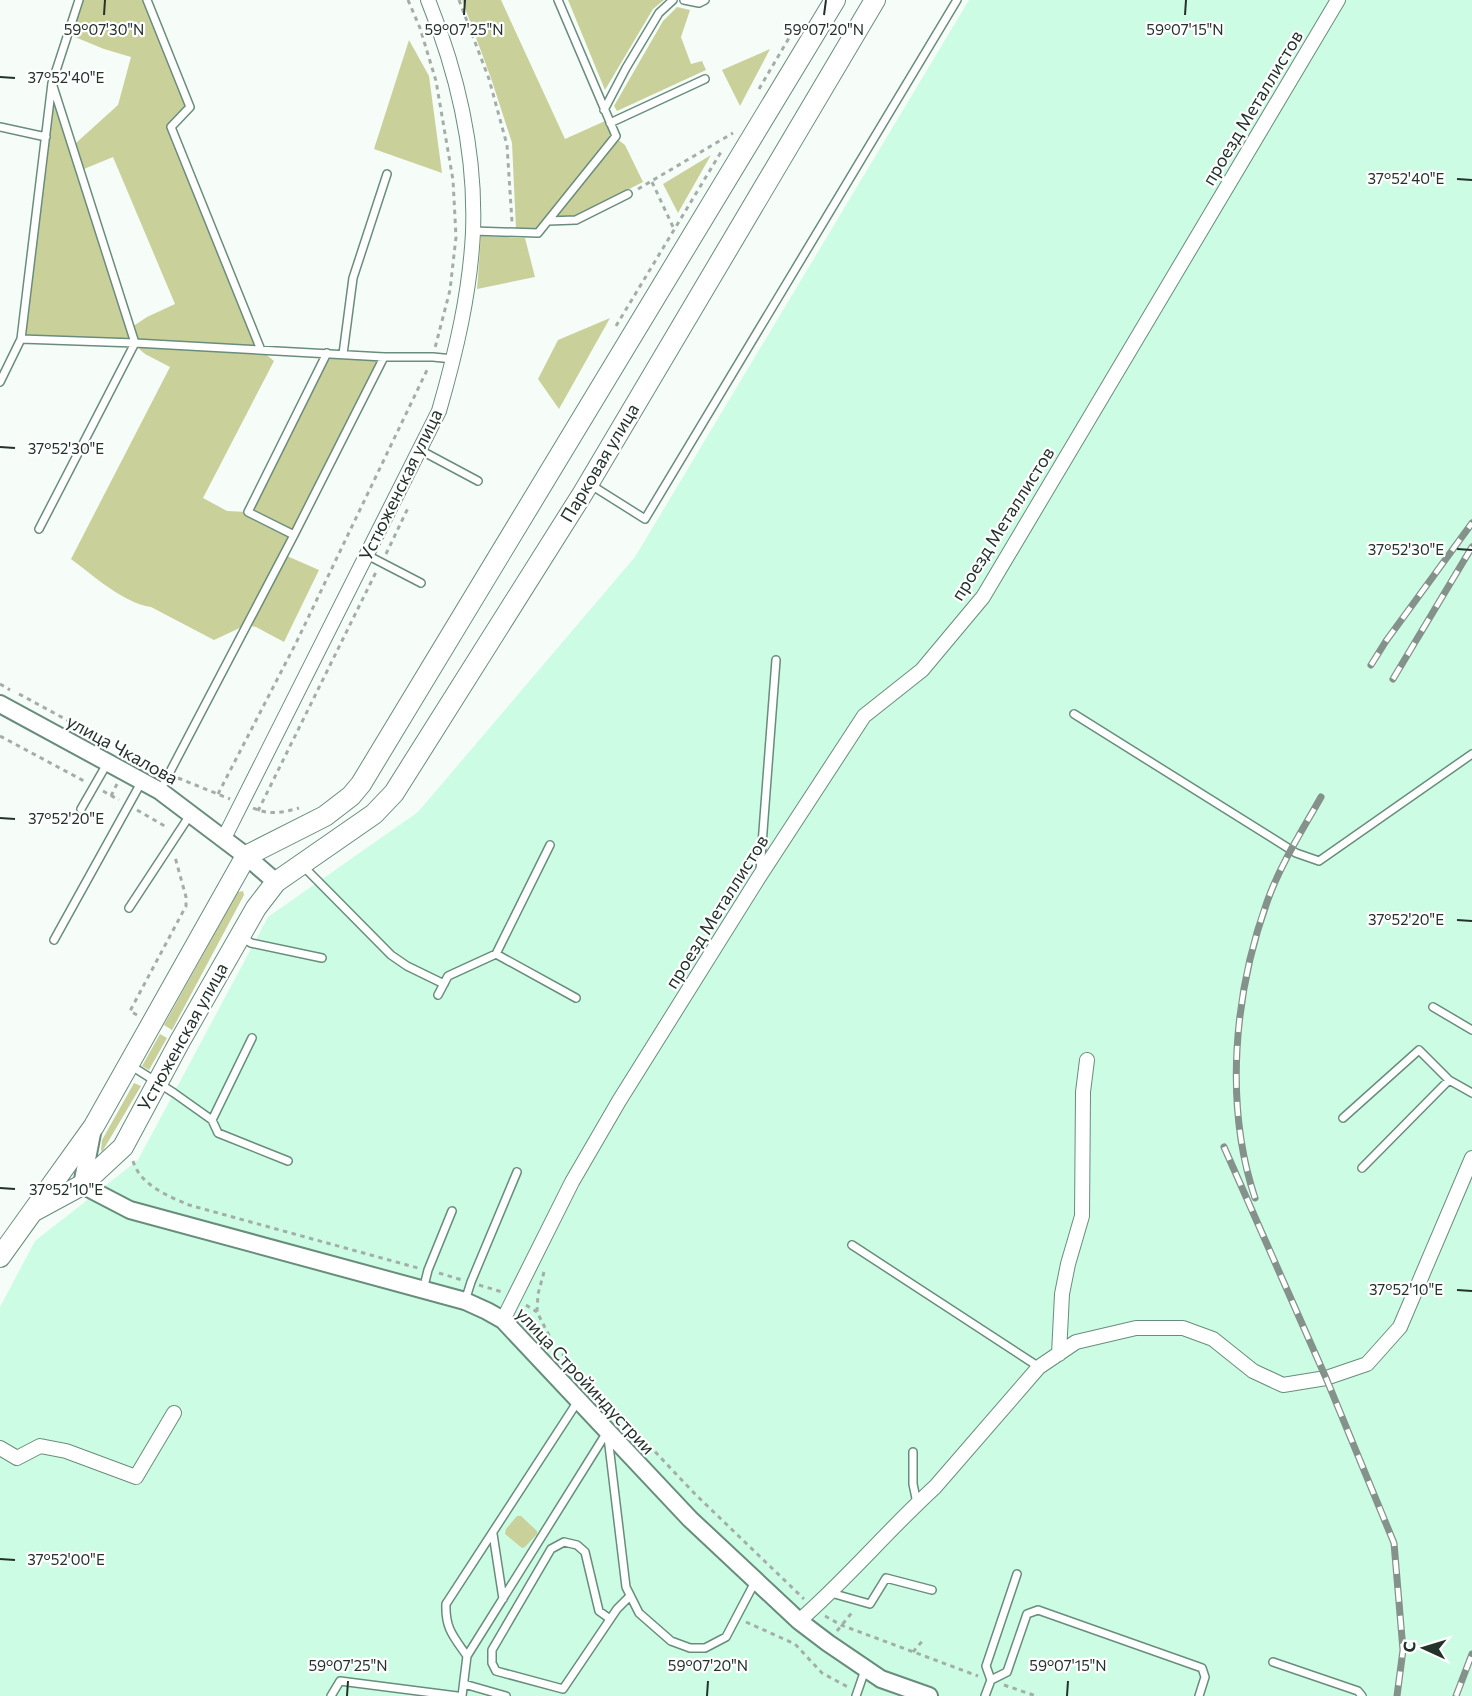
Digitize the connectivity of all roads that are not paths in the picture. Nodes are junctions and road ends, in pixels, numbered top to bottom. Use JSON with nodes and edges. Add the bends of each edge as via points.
{"nodes":[{"id":1,"x":79,"y":0,"type":"edge"},
{"id":2,"x":147,"y":0,"type":"edge"},
{"id":3,"x":428,"y":0,"type":"edge"},
{"id":4,"x":558,"y":0,"type":"edge"},
{"id":5,"x":673,"y":0,"type":"edge"},
{"id":6,"x":684,"y":0,"type":"edge"},
{"id":7,"x":705,"y":0,"type":"edge"},
{"id":8,"x":835,"y":0,"type":"edge"},
{"id":9,"x":875,"y":0,"type":"edge"},
{"id":10,"x":957,"y":0,"type":"edge"},
{"id":11,"x":1338,"y":0,"type":"edge"},
{"id":12,"x":705,"y":79,"type":"dead end"},
{"id":13,"x":52,"y":83,"type":"junction"},
{"id":14,"x":604,"y":110,"type":"junction"},
{"id":15,"x":610,"y":123,"type":"junction"},
{"id":16,"x":0,"y":127,"type":"edge"},
{"id":17,"x":46,"y":137,"type":"junction"},
{"id":18,"x":387,"y":174,"type":"dead end"},
{"id":19,"x":628,"y":194,"type":"road end"},
{"id":20,"x":548,"y":221,"type":"junction"},
{"id":21,"x":473,"y":231,"type":"junction"},
{"id":22,"x":21,"y":339,"type":"junction"},
{"id":23,"x":135,"y":343,"type":"junction"},
{"id":24,"x":261,"y":350,"type":"junction"},
{"id":25,"x":327,"y":353,"type":"junction"},
{"id":26,"x":343,"y":354,"type":"junction"},
{"id":27,"x":384,"y":357,"type":"junction"},
{"id":28,"x":454,"y":360,"type":"junction"},
{"id":29,"x":0,"y":382,"type":"edge"},
{"id":30,"x":420,"y":450,"type":"junction"},
{"id":31,"x":478,"y":481,"type":"dead end"},
{"id":32,"x":588,"y":483,"type":"junction"},
{"id":33,"x":39,"y":529,"type":"dead end"},
{"id":34,"x":294,"y":535,"type":"junction"},
{"id":35,"x":367,"y":555,"type":"junction"},
{"id":36,"x":421,"y":583,"type":"dead end"},
{"id":37,"x":776,"y":660,"type":"dead end"},
{"id":38,"x":0,"y":704,"type":"edge"},
{"id":39,"x":1074,"y":714,"type":"dead end"},
{"id":40,"x":1472,"y":754,"type":"edge"},
{"id":41,"x":108,"y":762,"type":"junction"},
{"id":42,"x":142,"y":781,"type":"junction"},
{"id":43,"x":160,"y":791,"type":"junction"},
{"id":44,"x":81,"y":808,"type":"dead end"},
{"id":45,"x":191,"y":814,"type":"junction"},
{"id":46,"x":224,"y":838,"type":"junction"},
{"id":47,"x":550,"y":845,"type":"dead end"},
{"id":48,"x":246,"y":856,"type":"junction"},
{"id":49,"x":301,"y":864,"type":"junction"},
{"id":50,"x":759,"y":877,"type":"junction"},
{"id":51,"x":276,"y":882,"type":"junction"},
{"id":52,"x":129,"y":909,"type":"dead end"},
{"id":53,"x":240,"y":936,"type":"junction"},
{"id":54,"x":54,"y":940,"type":"dead end"},
{"id":55,"x":496,"y":954,"type":"junction"},
{"id":56,"x":322,"y":958,"type":"dead end"},
{"id":57,"x":444,"y":984,"type":"junction"},
{"id":58,"x":438,"y":996,"type":"dead end"},
{"id":59,"x":576,"y":998,"type":"dead end"},
{"id":60,"x":1433,"y":1007,"type":"dead end"},
{"id":61,"x":1472,"y":1030,"type":"edge"},
{"id":62,"x":252,"y":1038,"type":"dead end"},
{"id":63,"x":1087,"y":1060,"type":"dead end"},
{"id":64,"x":129,"y":1065,"type":"junction"},
{"id":65,"x":1449,"y":1080,"type":"junction"},
{"id":66,"x":157,"y":1082,"type":"junction"},
{"id":67,"x":1472,"y":1093,"type":"edge"},
{"id":68,"x":1344,"y":1118,"type":"dead end"},
{"id":69,"x":212,"y":1120,"type":"junction"},
{"id":70,"x":94,"y":1126,"type":"junction"},
{"id":71,"x":1472,"y":1158,"type":"edge"},
{"id":72,"x":288,"y":1161,"type":"dead end"},
{"id":73,"x":1362,"y":1168,"type":"dead end"},
{"id":74,"x":517,"y":1172,"type":"dead end"},
{"id":75,"x":82,"y":1185,"type":"junction"},
{"id":76,"x":452,"y":1211,"type":"dead end"},
{"id":77,"x":29,"y":1214,"type":"junction"},
{"id":78,"x":852,"y":1245,"type":"dead end"},
{"id":79,"x":0,"y":1257,"type":"edge"},
{"id":80,"x":423,"y":1290,"type":"junction"},
{"id":81,"x":465,"y":1301,"type":"junction"},
{"id":82,"x":503,"y":1320,"type":"junction"},
{"id":83,"x":1059,"y":1354,"type":"junction"},
{"id":84,"x":1040,"y":1367,"type":"junction"},
{"id":85,"x":578,"y":1401,"type":"junction"},
{"id":86,"x":174,"y":1413,"type":"dead end"},
{"id":87,"x":607,"y":1432,"type":"junction"},
{"id":88,"x":0,"y":1448,"type":"edge"},
{"id":89,"x":913,"y":1452,"type":"dead end"},
{"id":90,"x":917,"y":1503,"type":"junction"},
{"id":91,"x":493,"y":1533,"type":"junction"},
{"id":92,"x":1017,"y":1574,"type":"dead end"},
{"id":93,"x":756,"y":1580,"type":"junction"},
{"id":94,"x":932,"y":1590,"type":"dead end"},
{"id":95,"x":831,"y":1593,"type":"junction"},
{"id":96,"x":630,"y":1596,"type":"junction"},
{"id":97,"x":503,"y":1599,"type":"junction"},
{"id":98,"x":610,"y":1619,"type":"junction"},
{"id":99,"x":799,"y":1621,"type":"junction"},
{"id":100,"x":468,"y":1656,"type":"junction"},
{"id":101,"x":1273,"y":1662,"type":"dead end"},
{"id":102,"x":866,"y":1668,"type":"junction"},
{"id":103,"x":991,"y":1680,"type":"junction"},
{"id":104,"x":464,"y":1683,"type":"junction"},
{"id":105,"x":857,"y":1694,"type":"edge"},
{"id":106,"x":332,"y":1696,"type":"edge"},
{"id":107,"x":457,"y":1696,"type":"edge"},
{"id":108,"x":462,"y":1696,"type":"edge"},
{"id":109,"x":506,"y":1696,"type":"edge"},
{"id":110,"x":929,"y":1696,"type":"edge"},
{"id":111,"x":985,"y":1696,"type":"edge"},
{"id":112,"x":1198,"y":1696,"type":"edge"},
{"id":113,"x":1362,"y":1696,"type":"edge"}],
"edges":[{"from":1,"to":13,"type":"lane"},
{"from":2,"to":24,"type":"lane","via":[[190,107],[171,128]]},
{"from":3,"to":21,"type":"street","name":"Устюженская улица","via":[[456,82],[468,146]]},
{"from":4,"to":14,"type":"lane"},
{"from":5,"to":14,"type":"lane","via":[[659,13]]},
{"from":6,"to":7,"type":"lane"},
{"from":8,"to":48,"type":"main road","via":[[361,784],[326,816]]},
{"from":9,"to":32,"type":"main road","name":"Парковая улица"},
{"from":10,"to":32,"type":"lane","via":[[645,519]]},
{"from":11,"to":50,"type":"street","name":"проезд Металлистов","via":[[983,597],[922,670],[864,716]]},
{"from":12,"to":15,"type":"lane"},
{"from":13,"to":17,"type":"lane"},
{"from":13,"to":23,"type":"lane"},
{"from":14,"to":15,"type":"lane"},
{"from":15,"to":20,"type":"lane","via":[[616,136]]},
{"from":16,"to":17,"type":"lane"},
{"from":17,"to":22,"type":"lane"},
{"from":18,"to":26,"type":"lane","via":[[353,278]]},
{"from":19,"to":20,"type":"lane","via":[[576,220]]},
{"from":20,"to":21,"type":"lane","via":[[538,233]]},
{"from":21,"to":28,"type":"street","name":"Устюженская улица"},
{"from":22,"to":23,"type":"lane"},
{"from":22,"to":29,"type":"lane"},
{"from":23,"to":24,"type":"lane"},
{"from":23,"to":33,"type":"lane"},
{"from":24,"to":25,"type":"lane"},
{"from":25,"to":26,"type":"lane"},
{"from":25,"to":34,"type":"lane","via":[[248,512]]},
{"from":26,"to":27,"type":"lane"},
{"from":27,"to":28,"type":"lane"},
{"from":27,"to":34,"type":"lane"},
{"from":28,"to":30,"type":"street","name":"Устюженская улица","via":[[439,411]]},
{"from":30,"to":31,"type":"lane"},
{"from":30,"to":35,"type":"street","name":"Устюженская улица"},
{"from":32,"to":49,"type":"main road","name":"Парковая улица","via":[[394,793],[348,834]]},
{"from":34,"to":43,"type":"lane"},
{"from":35,"to":36,"type":"lane"},
{"from":35,"to":46,"type":"street","name":"Устюженская улица"},
{"from":37,"to":50,"type":"lane"},
{"from":38,"to":41,"type":"street","name":"улица Чкалова"},
{"from":39,"to":40,"type":"lane","via":[[1291,850],[1319,861]]},
{"from":41,"to":42,"type":"street","name":"улица Чкалова"},
{"from":41,"to":44,"type":"lane"},
{"from":42,"to":43,"type":"street","name":"улица Чкалова"},
{"from":42,"to":54,"type":"lane"},
{"from":43,"to":45,"type":"street","name":"улица Чкалова"},
{"from":45,"to":46,"type":"street","name":"улица Чкалова"},
{"from":45,"to":52,"type":"lane"},
{"from":46,"to":48,"type":"street","name":"улица Чкалова"},
{"from":47,"to":55,"type":"lane"},
{"from":48,"to":51,"type":"street","name":"улица Чкалова"},
{"from":48,"to":64,"type":"main road","name":"Устюженская улица"},
{"from":49,"to":51,"type":"main road","name":"Парковая улица"},
{"from":49,"to":57,"type":"lane","via":[[391,955]]},
{"from":50,"to":82,"type":"street","name":"проезд Металлистов","via":[[619,1101]]},
{"from":51,"to":53,"type":"main road","name":"Устюженская улица","via":[[255,908]]},
{"from":53,"to":56,"type":"lane","via":[[251,943]]},
{"from":53,"to":66,"type":"main road","name":"Устюженская улица"},
{"from":55,"to":57,"type":"lane","via":[[448,976]]},
{"from":55,"to":59,"type":"lane"},
{"from":57,"to":58,"type":"lane"},
{"from":60,"to":61,"type":"lane"},
{"from":62,"to":69,"type":"lane"},
{"from":63,"to":83,"type":"street","via":[[1082,1216],[1062,1294]]},
{"from":64,"to":66,"type":"lane"},
{"from":64,"to":70,"type":"main road","name":"Устюженская улица"},
{"from":65,"to":67,"type":"lane"},
{"from":65,"to":68,"type":"lane","via":[[1419,1050]]},
{"from":65,"to":73,"type":"lane"},
{"from":66,"to":69,"type":"lane"},
{"from":66,"to":75,"type":"main road","name":"Устюженская улица","via":[[123,1147]]},
{"from":69,"to":72,"type":"lane","via":[[218,1133]]},
{"from":70,"to":75,"type":"street","name":"Устюженская улица"},
{"from":70,"to":77,"type":"main road","name":"Устюженская улица"},
{"from":71,"to":83,"type":"street","via":[[1401,1327],[1367,1364],[1326,1378],[1283,1385],[1253,1371],[1213,1339],[1183,1328],[1136,1328],[1076,1342]]},
{"from":74,"to":81,"type":"lane"},
{"from":75,"to":77,"type":"main road","name":"Устюженская улица"},
{"from":75,"to":80,"type":"street","name":"улица Стройиндустрии","via":[[146,1216]]},
{"from":76,"to":80,"type":"lane"},
{"from":77,"to":79,"type":"main road","name":"Устюженская улица"},
{"from":78,"to":84,"type":"lane"},
{"from":80,"to":81,"type":"street","name":"улица Стройиндустрии"},
{"from":81,"to":82,"type":"street","name":"улица Стройиндустрии"},
{"from":82,"to":85,"type":"street","name":"улица Стройиндустрии"},
{"from":83,"to":84,"type":"street"},
{"from":84,"to":90,"type":"street"},
{"from":85,"to":87,"type":"street","name":"улица Стройиндустрии"},
{"from":85,"to":91,"type":"lane"},
{"from":86,"to":88,"type":"street","via":[[136,1477],[66,1451],[40,1446],[17,1458]]},
{"from":87,"to":93,"type":"street","name":"улица Стройиндустрии","via":[[690,1519]]},
{"from":87,"to":96,"type":"lane"},
{"from":87,"to":97,"type":"lane"},
{"from":89,"to":90,"type":"lane"},
{"from":90,"to":95,"type":"street"},
{"from":91,"to":97,"type":"lane"},
{"from":91,"to":100,"type":"lane","via":[[446,1604],[449,1631]]},
{"from":92,"to":103,"type":"lane","via":[[986,1666]]},
{"from":93,"to":96,"type":"lane","via":[[726,1637],[705,1648],[690,1648],[671,1641],[639,1613]]},
{"from":93,"to":99,"type":"street","name":"улица Стройиндустрии"},
{"from":94,"to":95,"type":"lane","via":[[886,1578],[870,1604]]},
{"from":95,"to":99,"type":"street"},
{"from":96,"to":98,"type":"lane"},
{"from":97,"to":100,"type":"lane"},
{"from":98,"to":98,"type":"lane","via":[[564,1689],[495,1671],[492,1650],[551,1549],[564,1542],[585,1552],[599,1611]]},
{"from":99,"to":102,"type":"street","name":"улица Стройиндустрии"},
{"from":100,"to":104,"type":"lane"},
{"from":101,"to":113,"type":"lane","via":[[1358,1691]]},
{"from":102,"to":105,"type":"lane"},
{"from":102,"to":110,"type":"street","name":"улица Стройиндустрии","via":[[882,1679]]},
{"from":103,"to":111,"type":"lane"},
{"from":103,"to":112,"type":"lane","via":[[1007,1672],[1027,1614],[1038,1610],[1202,1668],[1205,1677]]},
{"from":104,"to":108,"type":"lane"},
{"from":104,"to":109,"type":"lane"},
{"from":106,"to":107,"type":"lane","via":[[340,1681]]}]}
